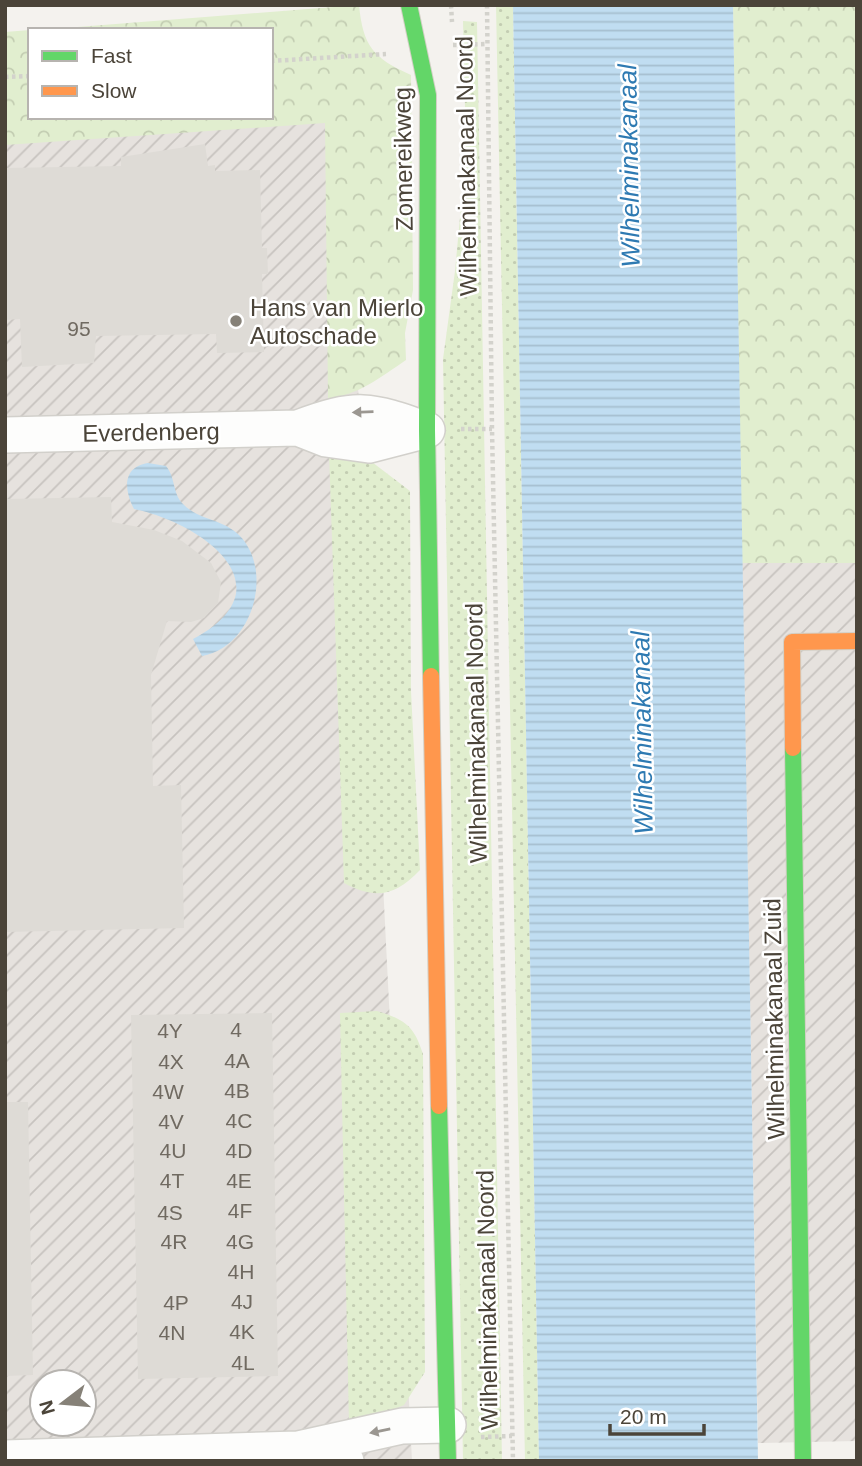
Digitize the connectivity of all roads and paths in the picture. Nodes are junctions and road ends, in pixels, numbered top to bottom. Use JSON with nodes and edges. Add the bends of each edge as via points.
{"nodes":[{"id":1,"x":409,"y":5,"type":"edge"},
{"id":2,"x":487,"y":5,"type":"edge"},
{"id":3,"x":488,"y":44,"type":"junction"},
{"id":4,"x":421,"y":50,"type":"junction"},
{"id":5,"x":273,"y":61,"type":"edge"},
{"id":6,"x":28,"y":76,"type":"edge"},
{"id":7,"x":5,"y":77,"type":"edge"},
{"id":8,"x":428,"y":314,"type":"joint"},
{"id":9,"x":427,"y":430,"type":"junction"},
{"id":10,"x":5,"y":435,"type":"edge"},
{"id":11,"x":857,"y":641,"type":"edge"},
{"id":12,"x":448,"y":1425,"type":"junction"},
{"id":13,"x":298,"y":1449,"type":"junction"},
{"id":14,"x":5,"y":1458,"type":"edge"},
{"id":15,"x":346,"y":1461,"type":"edge"},
{"id":16,"x":448,"y":1461,"type":"edge"},
{"id":17,"x":513,"y":1461,"type":"edge"},
{"id":18,"x":803,"y":1461,"type":"edge"}],
"edges":[{"from":1,"to":4,"type":"street","name":"Zomereikweg"},
{"from":2,"to":3,"type":"path","name":"Wilhelminakanaal Noord"},
{"from":3,"to":4,"type":"path"},
{"from":3,"to":17,"type":"path","name":"Wilhelminakanaal Noord"},
{"from":4,"to":5,"type":"path"},
{"from":4,"to":8,"type":"street","name":"Zomereikweg","via":[[428,95]]},
{"from":6,"to":7,"type":"path"},
{"from":8,"to":9,"type":"street","name":"Wilhelminakanaal Noord"},
{"from":9,"to":10,"type":"street","name":"Everdenberg","via":[[369,445],[326,439],[298,428]]},
{"from":9,"to":12,"type":"street","name":"Wilhelminakanaal Noord","via":[[435,975]]},
{"from":11,"to":18,"type":"street","name":"Wilhelminakanaal Zuid","via":[[792,642]]},
{"from":12,"to":13,"type":"street","one_way":true,"via":[[402,1426]]},
{"from":12,"to":16,"type":"street","name":"Wilhelminakanaal Noord"},
{"from":13,"to":14,"type":"street"},
{"from":13,"to":15,"type":"street"}]}
